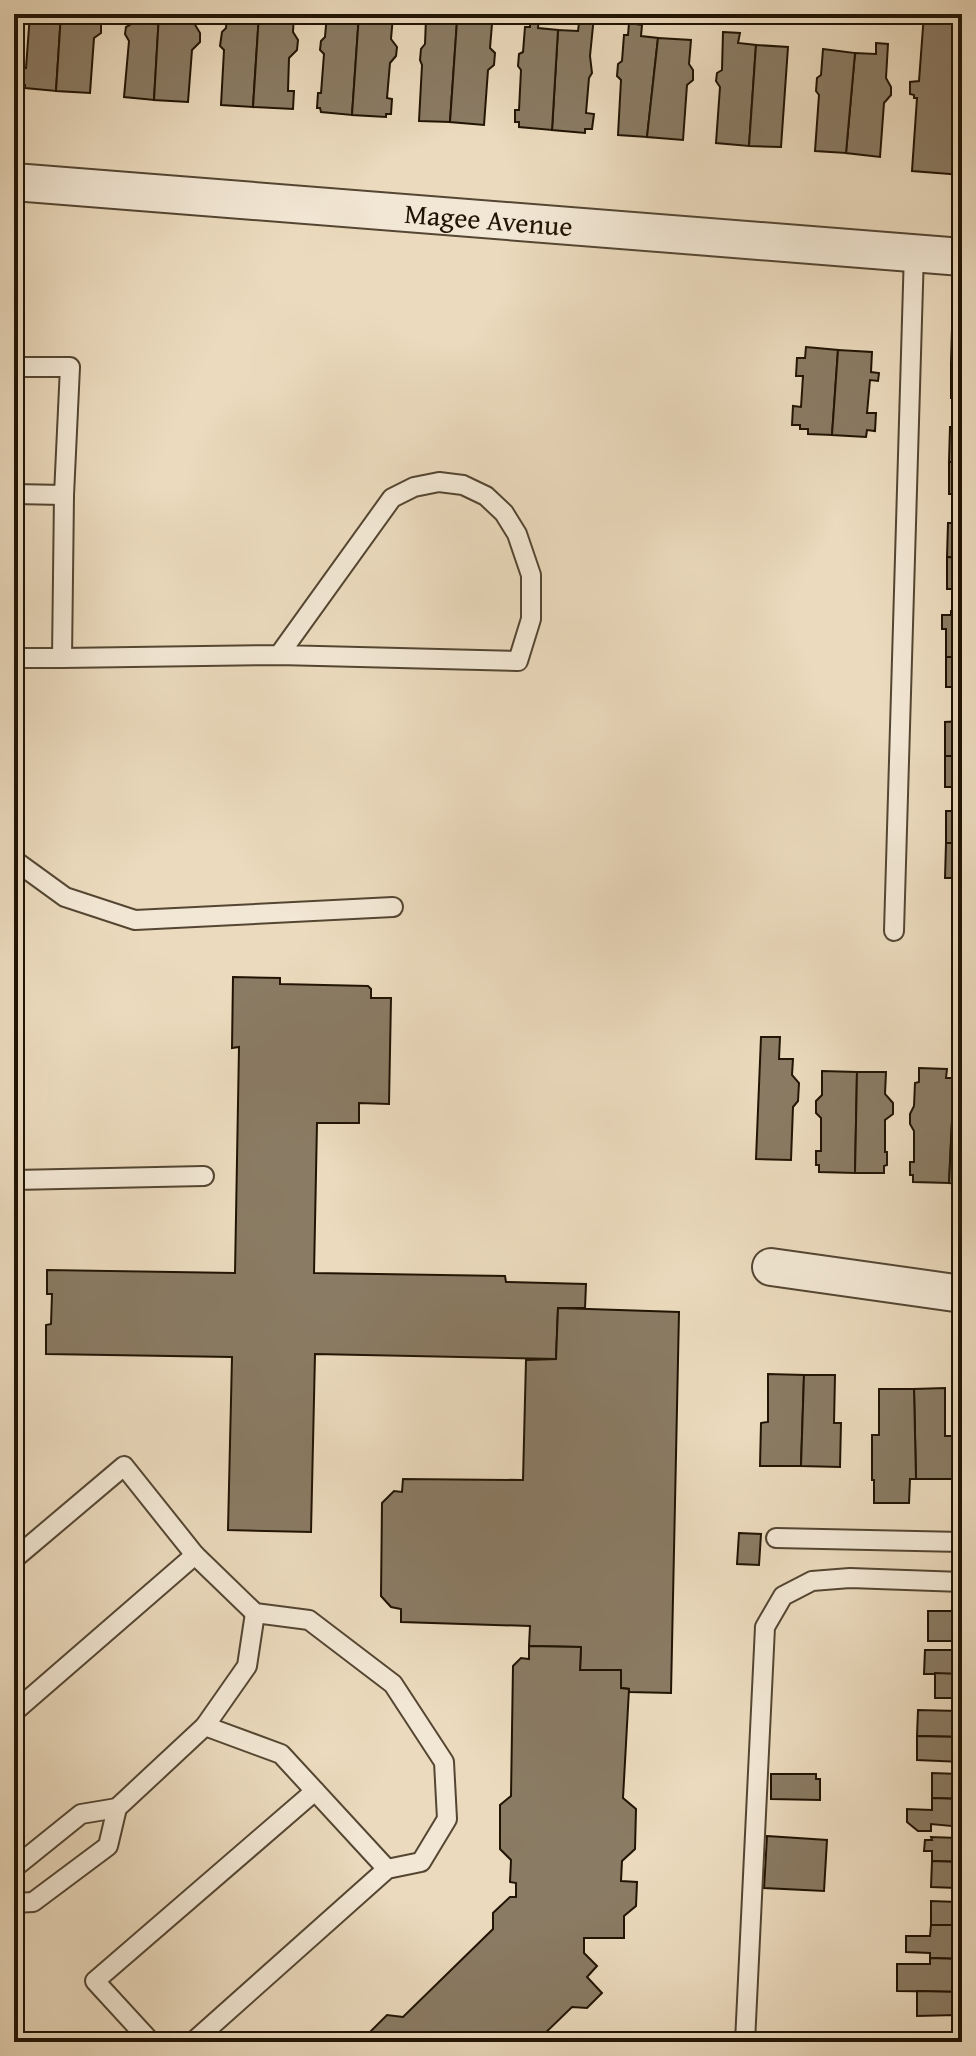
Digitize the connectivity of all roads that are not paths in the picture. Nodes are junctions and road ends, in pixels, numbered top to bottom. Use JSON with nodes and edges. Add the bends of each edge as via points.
{"nodes":[{"id":1,"x":14,"y":182,"type":"edge"},
{"id":2,"x":914,"y":252,"type":"junction"},
{"id":3,"x":962,"y":257,"type":"edge"},
{"id":4,"x":14,"y":367,"type":"edge"},
{"id":5,"x":14,"y":494,"type":"edge"},
{"id":6,"x":64,"y":495,"type":"junction"},
{"id":7,"x":279,"y":655,"type":"junction"},
{"id":8,"x":14,"y":658,"type":"edge"},
{"id":9,"x":62,"y":658,"type":"junction"},
{"id":10,"x":14,"y":860,"type":"edge"},
{"id":11,"x":393,"y":907,"type":"dead end"},
{"id":12,"x":894,"y":931,"type":"dead end"},
{"id":13,"x":204,"y":1176,"type":"dead end"},
{"id":14,"x":14,"y":1180,"type":"edge"},
{"id":15,"x":771,"y":1267,"type":"dead end"},
{"id":16,"x":962,"y":1294,"type":"edge"},
{"id":17,"x":776,"y":1538,"type":"dead end"},
{"id":18,"x":962,"y":1542,"type":"edge"},
{"id":19,"x":195,"y":1555,"type":"junction"},
{"id":20,"x":14,"y":1559,"type":"edge"},
{"id":21,"x":962,"y":1582,"type":"edge"},
{"id":22,"x":255,"y":1613,"type":"junction"},
{"id":23,"x":14,"y":1712,"type":"edge"},
{"id":24,"x":205,"y":1726,"type":"junction"},
{"id":25,"x":315,"y":1791,"type":"junction"},
{"id":26,"x":117,"y":1808,"type":"junction"},
{"id":27,"x":14,"y":1868,"type":"edge"},
{"id":28,"x":387,"y":1869,"type":"junction"},
{"id":29,"x":14,"y":1903,"type":"edge"},
{"id":30,"x":151,"y":2042,"type":"edge"},
{"id":31,"x":193,"y":2042,"type":"edge"},
{"id":32,"x":745,"y":2042,"type":"edge"}],
"edges":[{"from":1,"to":2,"type":"street","name":"Magee Avenue"},
{"from":2,"to":3,"type":"street","name":"Magee Avenue"},
{"from":2,"to":12,"type":"lane"},
{"from":4,"to":6,"type":"lane","via":[[70,367]]},
{"from":5,"to":6,"type":"lane"},
{"from":6,"to":9,"type":"lane"},
{"from":7,"to":7,"type":"lane","via":[[518,661],[531,619],[531,575],[517,534],[486,496],[463,485],[439,482],[392,498]]},
{"from":7,"to":9,"type":"lane"},
{"from":8,"to":9,"type":"lane"},
{"from":10,"to":11,"type":"lane","via":[[65,897],[135,920]]},
{"from":13,"to":14,"type":"lane"},
{"from":15,"to":16,"type":"street"},
{"from":17,"to":18,"type":"lane"},
{"from":19,"to":20,"type":"lane","via":[[124,1466]]},
{"from":19,"to":22,"type":"lane"},
{"from":19,"to":23,"type":"lane"},
{"from":21,"to":32,"type":"lane","via":[[812,1581],[783,1596],[765,1627]]},
{"from":22,"to":24,"type":"lane","via":[[247,1666]]},
{"from":22,"to":28,"type":"lane","via":[[309,1620],[393,1684],[444,1762],[447,1819],[421,1862]]},
{"from":24,"to":25,"type":"lane","via":[[281,1754]]},
{"from":24,"to":26,"type":"lane"},
{"from":25,"to":28,"type":"lane"},
{"from":25,"to":30,"type":"lane","via":[[95,1981]]},
{"from":26,"to":27,"type":"lane","via":[[81,1814]]},
{"from":26,"to":29,"type":"lane","via":[[108,1846],[33,1902]]},
{"from":28,"to":31,"type":"lane"}]}
